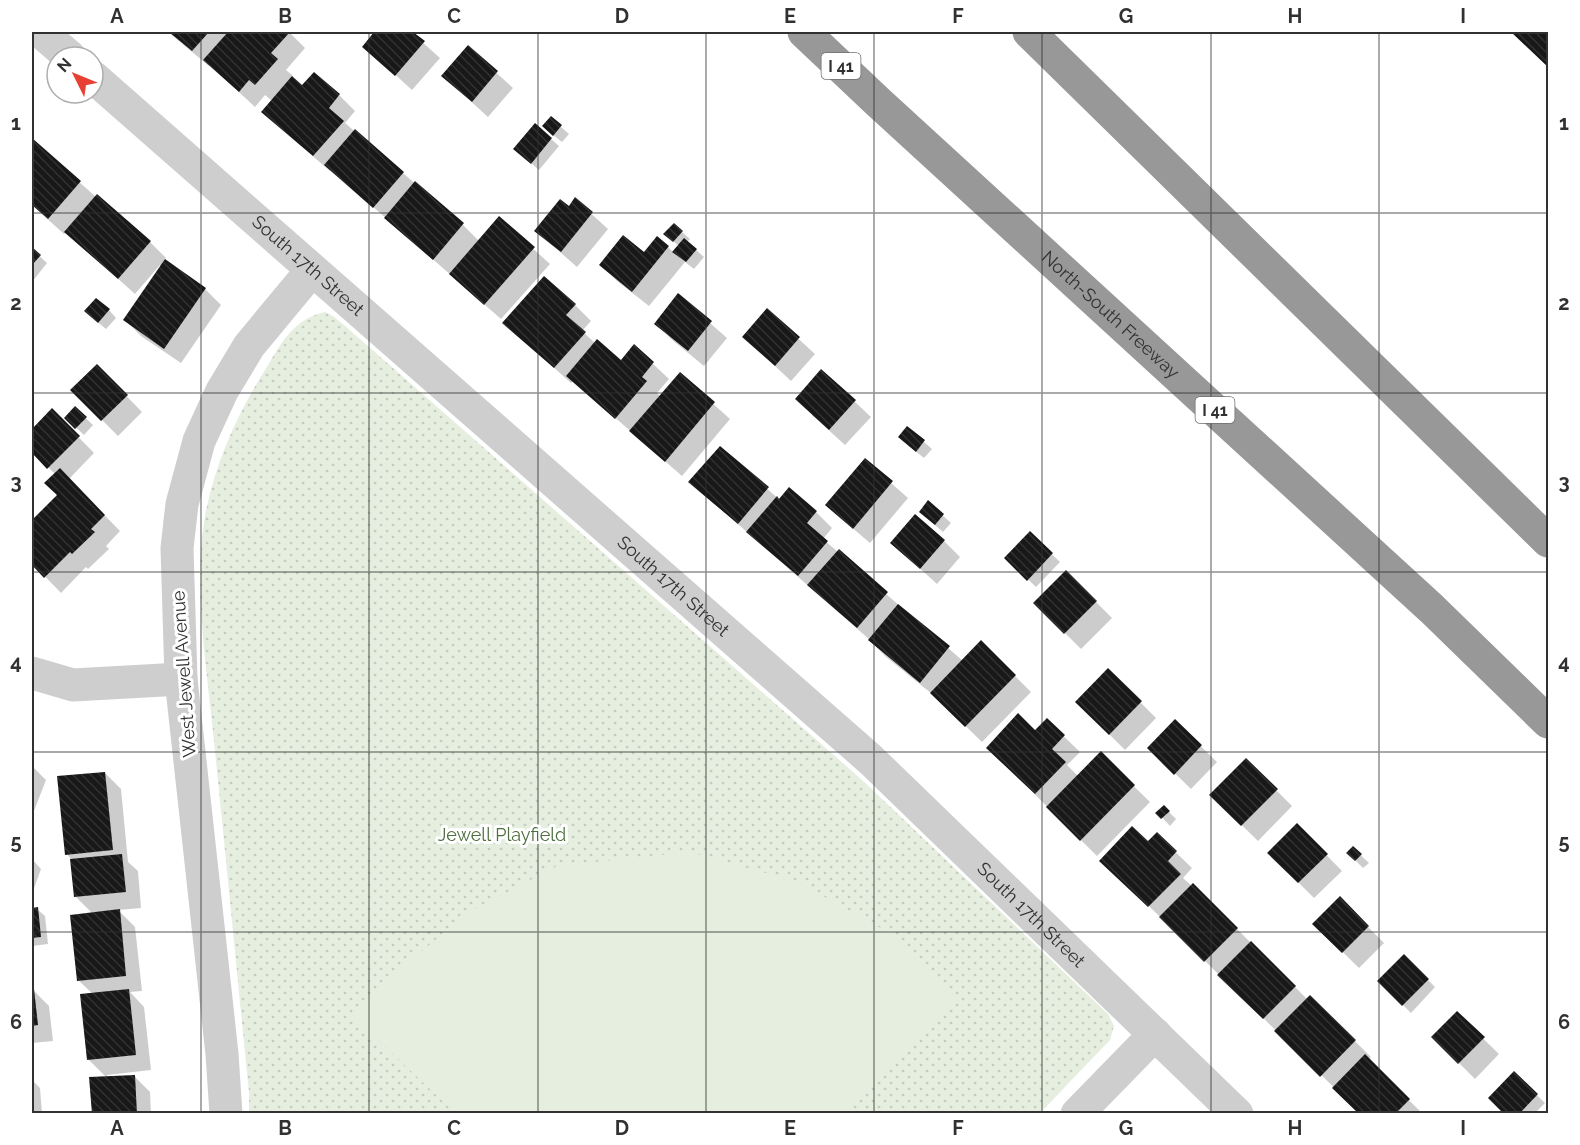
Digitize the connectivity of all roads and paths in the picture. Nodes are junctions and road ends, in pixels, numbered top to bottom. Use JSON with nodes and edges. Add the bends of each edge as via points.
{"nodes":[{"id":1,"x":41,"y":32,"type":"edge"},
{"id":2,"x":786,"y":32,"type":"edge"},
{"id":3,"x":804,"y":32,"type":"edge"},
{"id":4,"x":1029,"y":32,"type":"edge"},
{"id":5,"x":56,"y":45,"type":"edge"},
{"id":6,"x":105,"y":88,"type":"edge"},
{"id":7,"x":878,"y":101,"type":"junction"},
{"id":8,"x":312,"y":270,"type":"junction"},
{"id":9,"x":1548,"y":541,"type":"edge"},
{"id":10,"x":32,"y":673,"type":"edge"},
{"id":11,"x":181,"y":679,"type":"junction"},
{"id":12,"x":1548,"y":722,"type":"edge"},
{"id":13,"x":1155,"y":1034,"type":"junction"},
{"id":14,"x":226,"y":1113,"type":"edge"},
{"id":15,"x":1077,"y":1113,"type":"edge"},
{"id":16,"x":1237,"y":1113,"type":"edge"}],
"edges":[{"from":1,"to":5,"type":"street"},
{"from":2,"to":7,"type":"highway"},
{"from":3,"to":7,"type":"highway","name":"North-South Freeway","number":"I 41"},
{"from":4,"to":9,"type":"highway"},
{"from":6,"to":8,"type":"street","name":"South 17th Street"},
{"from":7,"to":12,"type":"highway","name":"North-South Freeway","number":"I 41","via":[[1432,609]]},
{"from":8,"to":11,"type":"street","name":"West Jewell Avenue","via":[[249,346],[199,441],[182,504],[177,548]]},
{"from":8,"to":13,"type":"street","name":"South 17th Street","via":[[871,760]]},
{"from":10,"to":11,"type":"street","via":[[74,685]]},
{"from":11,"to":14,"type":"street","name":"West Jewell Avenue"},
{"from":13,"to":15,"type":"street"},
{"from":13,"to":16,"type":"street","name":"South 17th Street"}]}
